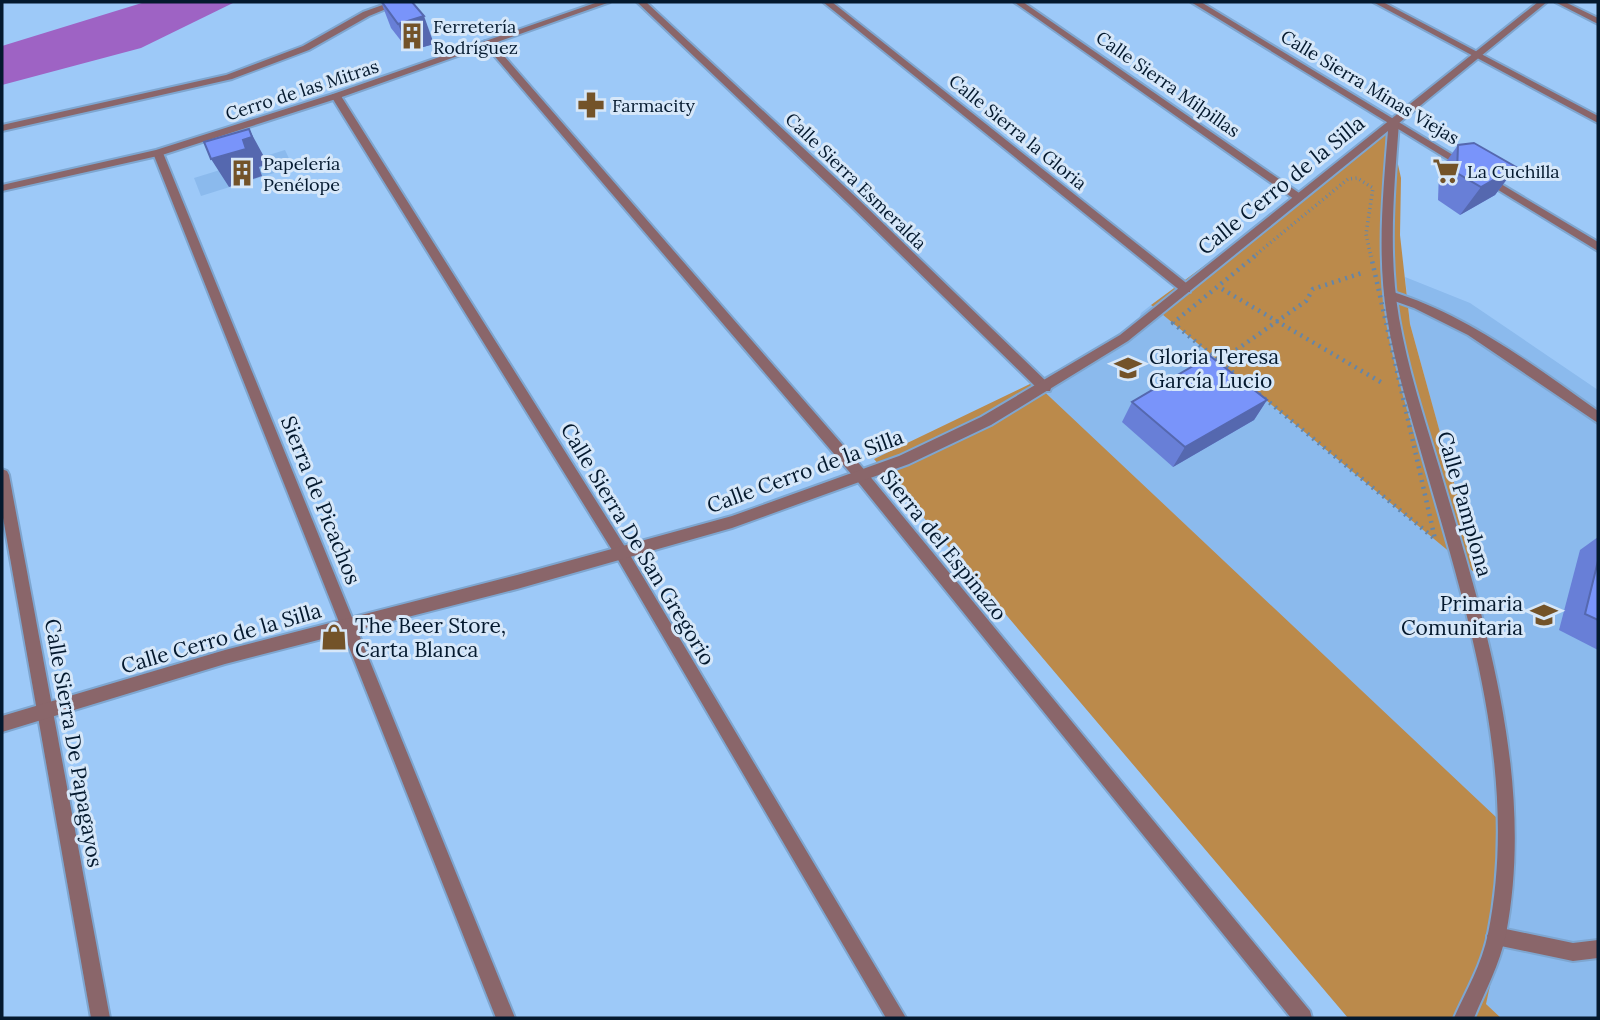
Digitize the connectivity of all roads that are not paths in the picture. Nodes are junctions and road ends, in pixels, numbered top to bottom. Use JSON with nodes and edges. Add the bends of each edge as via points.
{"nodes":[{"id":1,"x":399,"y":2,"type":"edge"},
{"id":2,"x":606,"y":2,"type":"edge"},
{"id":3,"x":641,"y":2,"type":"edge"},
{"id":4,"x":827,"y":2,"type":"edge"},
{"id":5,"x":1018,"y":2,"type":"edge"},
{"id":6,"x":1195,"y":2,"type":"edge"},
{"id":7,"x":1377,"y":2,"type":"edge"},
{"id":8,"x":1543,"y":2,"type":"edge"},
{"id":9,"x":1559,"y":2,"type":"edge"},
{"id":10,"x":1598,"y":21,"type":"edge"},
{"id":11,"x":488,"y":43,"type":"junction"},
{"id":12,"x":1476,"y":55,"type":"junction"},
{"id":13,"x":336,"y":96,"type":"junction"},
{"id":14,"x":1598,"y":120,"type":"edge"},
{"id":15,"x":1394,"y":121,"type":"junction"},
{"id":16,"x":2,"y":128,"type":"edge"},
{"id":17,"x":158,"y":153,"type":"junction"},
{"id":18,"x":2,"y":188,"type":"edge"},
{"id":19,"x":1298,"y":197,"type":"junction"},
{"id":20,"x":1598,"y":247,"type":"edge"},
{"id":21,"x":1186,"y":289,"type":"junction"},
{"id":22,"x":1390,"y":295,"type":"junction"},
{"id":23,"x":1045,"y":388,"type":"junction"},
{"id":24,"x":1598,"y":418,"type":"edge"},
{"id":25,"x":2,"y":475,"type":"edge"},
{"id":26,"x":863,"y":478,"type":"junction"},
{"id":27,"x":622,"y":554,"type":"junction"},
{"id":28,"x":349,"y":624,"type":"junction"},
{"id":29,"x":44,"y":711,"type":"junction"},
{"id":30,"x":2,"y":724,"type":"edge"},
{"id":31,"x":1496,"y":936,"type":"junction"},
{"id":32,"x":1598,"y":949,"type":"edge"},
{"id":33,"x":101,"y":1018,"type":"edge"},
{"id":34,"x":506,"y":1018,"type":"edge"},
{"id":35,"x":897,"y":1018,"type":"edge"},
{"id":36,"x":1303,"y":1018,"type":"edge"},
{"id":37,"x":1464,"y":1018,"type":"edge"}],
"edges":[{"from":1,"to":16,"type":"street","via":[[366,14],[306,48],[229,77]]},
{"from":2,"to":11,"type":"street","name":"Cerro de las Mitras"},
{"from":3,"to":23,"type":"street","name":"Calle Sierra Esmeralda"},
{"from":4,"to":21,"type":"street","name":"Calle Sierra la Gloria"},
{"from":5,"to":19,"type":"street","name":"Calle Sierra Milpillas"},
{"from":6,"to":15,"type":"street","name":"Calle Sierra Minas Viejas"},
{"from":7,"to":12,"type":"street"},
{"from":8,"to":12,"type":"street","name":"Calle Cerro de la Silla"},
{"from":9,"to":10,"type":"street"},
{"from":11,"to":13,"type":"street","name":"Cerro de las Mitras"},
{"from":11,"to":26,"type":"street","name":"Sierra del Espinazo"},
{"from":12,"to":14,"type":"street"},
{"from":12,"to":15,"type":"street","name":"Calle Cerro de la Silla"},
{"from":13,"to":17,"type":"street","name":"Cerro de las Mitras"},
{"from":13,"to":27,"type":"street","name":"Calle Sierra De San Gregorio"},
{"from":15,"to":19,"type":"street","name":"Calle Cerro de la Silla"},
{"from":15,"to":20,"type":"street","name":"Calle Sierra Minas Viejas"},
{"from":15,"to":22,"type":"street","name":"Calle Pamplona","via":[[1388,211]]},
{"from":17,"to":18,"type":"street","name":"Cerro de las Mitras"},
{"from":17,"to":28,"type":"street","name":"Sierra de Picachos"},
{"from":19,"to":21,"type":"street","name":"Calle Cerro de la Silla"},
{"from":21,"to":23,"type":"street","name":"Calle Cerro de la Silla","via":[[1124,338]]},
{"from":22,"to":24,"type":"street","via":[[1457,321]]},
{"from":22,"to":31,"type":"street","name":"Calle Pamplona","via":[[1494,701],[1503,789],[1504,867]]},
{"from":23,"to":26,"type":"street","name":"Calle Cerro de la Silla"},
{"from":25,"to":29,"type":"street","name":"Calle Sierra De Papagayos"},
{"from":26,"to":27,"type":"street","name":"Calle Cerro de la Silla"},
{"from":26,"to":36,"type":"street","name":"Sierra del Espinazo"},
{"from":27,"to":28,"type":"street","name":"Calle Cerro de la Silla"},
{"from":27,"to":35,"type":"street","name":"Calle Sierra De San Gregorio"},
{"from":28,"to":29,"type":"street","name":"Calle Cerro de la Silla"},
{"from":28,"to":34,"type":"street","name":"Sierra de Picachos"},
{"from":29,"to":30,"type":"street","name":"Calle Cerro de la Silla"},
{"from":29,"to":33,"type":"street","name":"Calle Sierra De Papagayos"},
{"from":31,"to":32,"type":"street","via":[[1573,952]]},
{"from":31,"to":37,"type":"street","name":"Calle Pamplona"}]}
